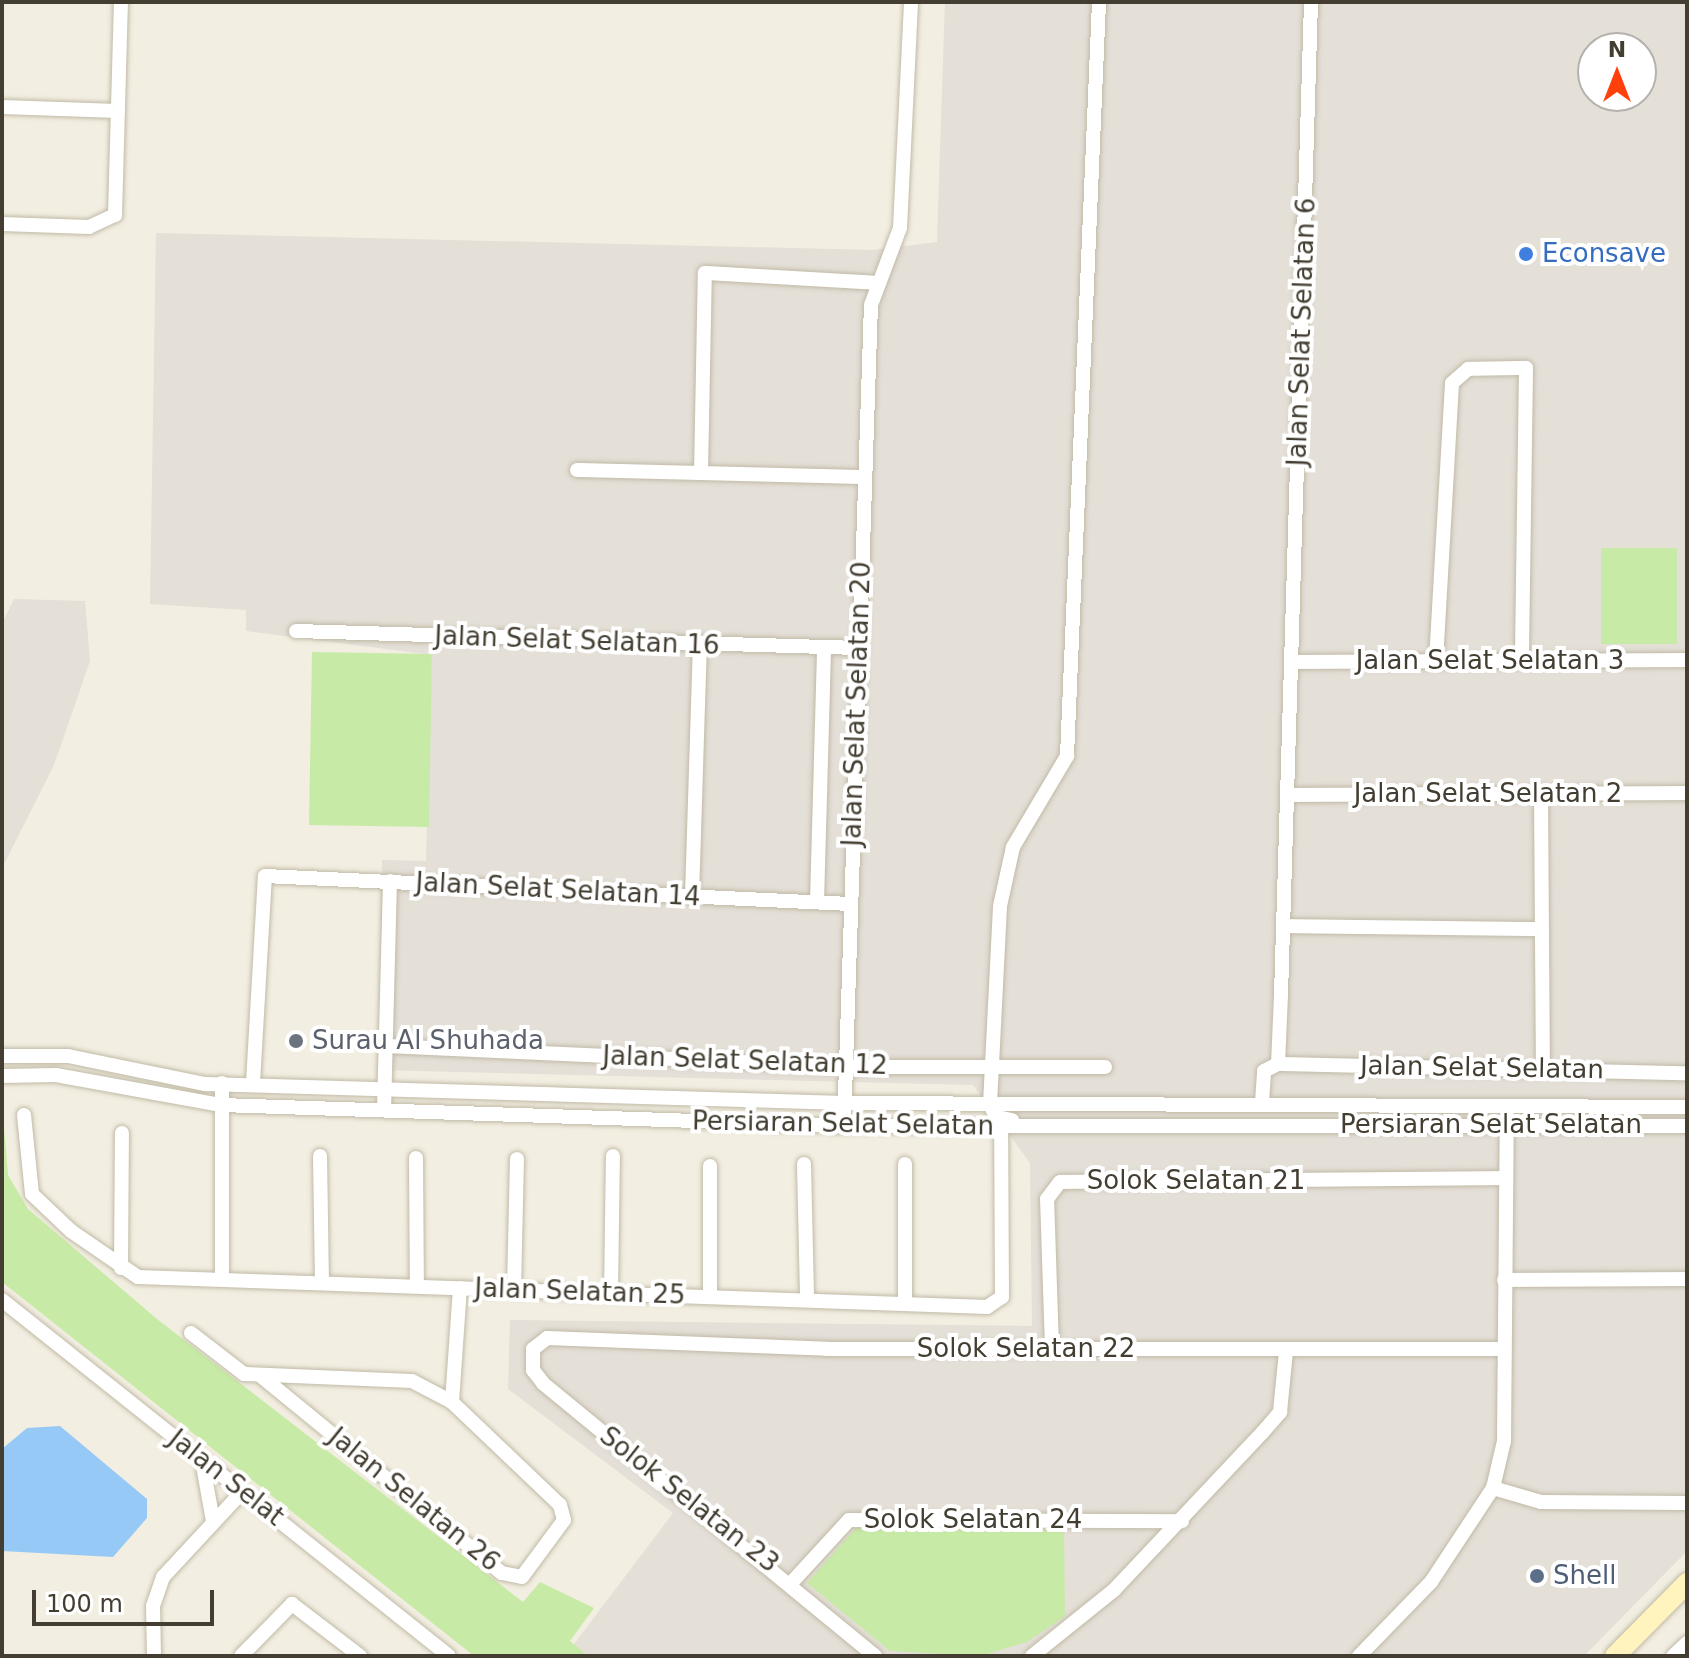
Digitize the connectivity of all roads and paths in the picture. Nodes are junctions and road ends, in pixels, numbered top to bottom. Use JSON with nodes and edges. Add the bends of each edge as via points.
{"nodes":[{"id":1,"x":121,"y":2,"type":"edge"},
{"id":2,"x":911,"y":2,"type":"edge"},
{"id":3,"x":1099,"y":2,"type":"edge"},
{"id":4,"x":1311,"y":2,"type":"edge"},
{"id":5,"x":2,"y":107,"type":"edge"},
{"id":6,"x":118,"y":111,"type":"junction"},
{"id":7,"x":2,"y":224,"type":"edge"},
{"id":8,"x":877,"y":283,"type":"junction"},
{"id":9,"x":577,"y":470,"type":"dead end"},
{"id":10,"x":701,"y":473,"type":"junction"},
{"id":11,"x":864,"y":477,"type":"junction"},
{"id":12,"x":296,"y":631,"type":"dead end"},
{"id":13,"x":700,"y":645,"type":"junction"},
{"id":14,"x":858,"y":648,"type":"junction"},
{"id":15,"x":824,"y":649,"type":"junction"},
{"id":16,"x":1687,"y":660,"type":"edge"},
{"id":17,"x":1436,"y":661,"type":"junction"},
{"id":18,"x":1522,"y":661,"type":"junction"},
{"id":19,"x":1293,"y":662,"type":"junction"},
{"id":20,"x":1541,"y":793,"type":"junction"},
{"id":21,"x":1687,"y":793,"type":"edge"},
{"id":22,"x":1289,"y":795,"type":"junction"},
{"id":23,"x":390,"y":881,"type":"junction"},
{"id":24,"x":692,"y":896,"type":"junction"},
{"id":25,"x":817,"y":902,"type":"junction"},
{"id":26,"x":851,"y":904,"type":"junction"},
{"id":27,"x":1283,"y":926,"type":"junction"},
{"id":28,"x":1542,"y":929,"type":"junction"},
{"id":29,"x":386,"y":1046,"type":"junction"},
{"id":30,"x":2,"y":1056,"type":"edge"},
{"id":31,"x":1278,"y":1064,"type":"junction"},
{"id":32,"x":846,"y":1067,"type":"junction"},
{"id":33,"x":1105,"y":1067,"type":"dead end"},
{"id":34,"x":992,"y":1068,"type":"junction"},
{"id":35,"x":1543,"y":1070,"type":"junction"},
{"id":36,"x":1687,"y":1073,"type":"edge"},
{"id":37,"x":2,"y":1076,"type":"edge"},
{"id":38,"x":222,"y":1083,"type":"junction"},
{"id":39,"x":253,"y":1083,"type":"junction"},
{"id":40,"x":384,"y":1087,"type":"junction"},
{"id":41,"x":1262,"y":1102,"type":"junction"},
{"id":42,"x":845,"y":1103,"type":"junction"},
{"id":43,"x":990,"y":1104,"type":"junction"},
{"id":44,"x":1507,"y":1104,"type":"junction"},
{"id":45,"x":221,"y":1105,"type":"junction"},
{"id":46,"x":1687,"y":1107,"type":"edge"},
{"id":47,"x":384,"y":1110,"type":"junction"},
{"id":48,"x":24,"y":1115,"type":"dead end"},
{"id":49,"x":1507,"y":1123,"type":"junction"},
{"id":50,"x":844,"y":1126,"type":"junction"},
{"id":51,"x":1687,"y":1126,"type":"edge"},
{"id":52,"x":1052,"y":1127,"type":"junction"},
{"id":53,"x":1001,"y":1128,"type":"junction"},
{"id":54,"x":122,"y":1133,"type":"dead end"},
{"id":55,"x":320,"y":1156,"type":"dead end"},
{"id":56,"x":613,"y":1156,"type":"dead end"},
{"id":57,"x":416,"y":1158,"type":"dead end"},
{"id":58,"x":517,"y":1159,"type":"dead end"},
{"id":59,"x":804,"y":1164,"type":"dead end"},
{"id":60,"x":905,"y":1164,"type":"dead end"},
{"id":61,"x":710,"y":1166,"type":"dead end"},
{"id":62,"x":1505,"y":1178,"type":"junction"},
{"id":63,"x":121,"y":1268,"type":"junction"},
{"id":64,"x":222,"y":1279,"type":"junction"},
{"id":65,"x":1687,"y":1279,"type":"edge"},
{"id":66,"x":1504,"y":1280,"type":"junction"},
{"id":67,"x":322,"y":1283,"type":"junction"},
{"id":68,"x":417,"y":1286,"type":"junction"},
{"id":69,"x":460,"y":1288,"type":"junction"},
{"id":70,"x":514,"y":1290,"type":"junction"},
{"id":71,"x":611,"y":1293,"type":"junction"},
{"id":72,"x":710,"y":1297,"type":"junction"},
{"id":73,"x":2,"y":1300,"type":"edge"},
{"id":74,"x":807,"y":1300,"type":"junction"},
{"id":75,"x":905,"y":1304,"type":"junction"},
{"id":76,"x":191,"y":1333,"type":"dead end"},
{"id":77,"x":547,"y":1338,"type":"joint"},
{"id":78,"x":1052,"y":1348,"type":"junction"},
{"id":79,"x":1504,"y":1349,"type":"junction"},
{"id":80,"x":1286,"y":1351,"type":"junction"},
{"id":81,"x":261,"y":1376,"type":"junction"},
{"id":82,"x":452,"y":1402,"type":"junction"},
{"id":83,"x":202,"y":1460,"type":"junction"},
{"id":84,"x":1493,"y":1488,"type":"junction"},
{"id":85,"x":243,"y":1491,"type":"junction"},
{"id":86,"x":1687,"y":1503,"type":"edge"},
{"id":87,"x":213,"y":1521,"type":"junction"},
{"id":88,"x":1182,"y":1521,"type":"junction"},
{"id":89,"x":792,"y":1582,"type":"junction"},
{"id":90,"x":1687,"y":1583,"type":"edge"},
{"id":91,"x":1687,"y":1643,"type":"edge"},
{"id":92,"x":154,"y":1656,"type":"edge"},
{"id":93,"x":241,"y":1656,"type":"edge"},
{"id":94,"x":360,"y":1656,"type":"edge"},
{"id":95,"x":449,"y":1656,"type":"edge"},
{"id":96,"x":875,"y":1656,"type":"edge"},
{"id":97,"x":1032,"y":1656,"type":"edge"},
{"id":98,"x":1359,"y":1656,"type":"edge"},
{"id":99,"x":1615,"y":1656,"type":"edge"},
{"id":100,"x":1673,"y":1656,"type":"edge"}],
"edges":[{"from":1,"to":6,"type":"street"},
{"from":2,"to":8,"type":"street","name":"Jalan Selat Selatan 20","via":[[900,228]]},
{"from":3,"to":34,"type":"street","via":[[1067,756],[1013,847],[1003,880]]},
{"from":4,"to":19,"type":"street","name":"Jalan Selat Selatan 6"},
{"from":5,"to":6,"type":"street"},
{"from":6,"to":7,"type":"street","via":[[118,204],[109,220],[89,227]]},
{"from":8,"to":10,"type":"street","via":[[705,273]]},
{"from":8,"to":11,"type":"street","name":"Jalan Selat Selatan 20"},
{"from":9,"to":10,"type":"street"},
{"from":10,"to":11,"type":"street"},
{"from":11,"to":14,"type":"street","name":"Jalan Selat Selatan 20"},
{"from":12,"to":13,"type":"street","name":"Jalan Selat Selatan 16"},
{"from":13,"to":15,"type":"street","name":"Jalan Selat Selatan 16"},
{"from":13,"to":24,"type":"street"},
{"from":14,"to":15,"type":"street","name":"Jalan Selat Selatan 16"},
{"from":14,"to":26,"type":"street","name":"Jalan Selat Selatan 20"},
{"from":15,"to":25,"type":"street"},
{"from":16,"to":18,"type":"street","name":"Jalan Selat Selatan 3"},
{"from":17,"to":18,"type":"street","name":"Jalan Selat Selatan 3"},
{"from":17,"to":18,"type":"street","via":[[1452,383],[1468,369],[1526,368]]},
{"from":17,"to":19,"type":"street","name":"Jalan Selat Selatan 3"},
{"from":19,"to":22,"type":"street","name":"Jalan Selat Selatan 6"},
{"from":20,"to":21,"type":"street","name":"Jalan Selat Selatan 2"},
{"from":20,"to":22,"type":"street","name":"Jalan Selat Selatan 2"},
{"from":20,"to":28,"type":"street"},
{"from":22,"to":27,"type":"street","name":"Jalan Selat Selatan 6"},
{"from":23,"to":24,"type":"street","name":"Jalan Selat Selatan 14"},
{"from":23,"to":29,"type":"street"},
{"from":23,"to":39,"type":"street","name":"Jalan Selat Selatan 14","via":[[265,876]]},
{"from":24,"to":25,"type":"street","name":"Jalan Selat Selatan 14"},
{"from":25,"to":26,"type":"street","name":"Jalan Selat Selatan 14"},
{"from":26,"to":32,"type":"street","name":"Jalan Selat Selatan 20"},
{"from":27,"to":28,"type":"street"},
{"from":27,"to":31,"type":"street","name":"Jalan Selat Selatan 6"},
{"from":28,"to":35,"type":"street"},
{"from":29,"to":32,"type":"street","name":"Jalan Selat Selatan 12"},
{"from":29,"to":40,"type":"street"},
{"from":30,"to":38,"type":"street","name":"Persiaran Selat Selatan","via":[[68,1056]]},
{"from":31,"to":35,"type":"street","name":"Jalan Selat Selatan"},
{"from":31,"to":41,"type":"street","via":[[1264,1071]]},
{"from":32,"to":34,"type":"street","name":"Jalan Selat Selatan 12"},
{"from":32,"to":42,"type":"street","name":"Jalan Selat Selatan 20"},
{"from":33,"to":34,"type":"street","name":"Jalan Selat Selatan 12"},
{"from":34,"to":43,"type":"street"},
{"from":35,"to":36,"type":"street","name":"Jalan Selat Selatan"},
{"from":37,"to":45,"type":"street","name":"Persiaran Selat Selatan","via":[[56,1075]]},
{"from":38,"to":39,"type":"street","name":"Persiaran Selat Selatan"},
{"from":38,"to":45,"type":"street"},
{"from":39,"to":40,"type":"street","name":"Persiaran Selat Selatan"},
{"from":40,"to":42,"type":"street","name":"Persiaran Selat Selatan"},
{"from":40,"to":47,"type":"street"},
{"from":41,"to":43,"type":"street","name":"Persiaran Selat Selatan"},
{"from":41,"to":44,"type":"street","name":"Persiaran Selat Selatan"},
{"from":42,"to":43,"type":"street","name":"Persiaran Selat Selatan"},
{"from":42,"to":50,"type":"street","name":"Jalan Selat Selatan 20"},
{"from":43,"to":52,"type":"street","via":[[1000,1119]]},
{"from":44,"to":46,"type":"street","name":"Persiaran Selat Selatan"},
{"from":44,"to":49,"type":"street"},
{"from":45,"to":47,"type":"street","name":"Persiaran Selat Selatan"},
{"from":45,"to":64,"type":"street"},
{"from":47,"to":50,"type":"street","name":"Persiaran Selat Selatan"},
{"from":48,"to":63,"type":"street","name":"Jalan Selatan 25","via":[[26,1178],[71,1231]]},
{"from":49,"to":51,"type":"street","name":"Persiaran Selat Selatan"},
{"from":49,"to":52,"type":"street","name":"Persiaran Selat Selatan"},
{"from":49,"to":62,"type":"street"},
{"from":50,"to":53,"type":"street","name":"Persiaran Selat Selatan"},
{"from":52,"to":53,"type":"street","name":"Persiaran Selat Selatan"},
{"from":53,"to":75,"type":"street","name":"Jalan Selatan 25","via":[[1002,1297],[987,1307]]},
{"from":54,"to":63,"type":"street"},
{"from":55,"to":67,"type":"street"},
{"from":56,"to":71,"type":"street"},
{"from":57,"to":68,"type":"street"},
{"from":58,"to":70,"type":"street"},
{"from":59,"to":74,"type":"street"},
{"from":60,"to":75,"type":"street"},
{"from":61,"to":72,"type":"street"},
{"from":62,"to":66,"type":"street"},
{"from":62,"to":78,"type":"street","name":"Solok Selatan 21","via":[[1060,1182],[1047,1199]]},
{"from":63,"to":64,"type":"street","name":"Jalan Selatan 25","via":[[138,1277]]},
{"from":64,"to":67,"type":"street","name":"Jalan Selatan 25"},
{"from":65,"to":66,"type":"street"},
{"from":66,"to":79,"type":"street"},
{"from":67,"to":68,"type":"street","name":"Jalan Selatan 25"},
{"from":68,"to":69,"type":"street","name":"Jalan Selatan 25"},
{"from":69,"to":70,"type":"street","name":"Jalan Selatan 25"},
{"from":69,"to":82,"type":"street"},
{"from":70,"to":71,"type":"street","name":"Jalan Selatan 25"},
{"from":71,"to":72,"type":"street","name":"Jalan Selatan 25"},
{"from":72,"to":74,"type":"street","name":"Jalan Selatan 25"},
{"from":73,"to":83,"type":"street","name":"Jalan Selat"},
{"from":74,"to":75,"type":"street","name":"Jalan Selatan 25"},
{"from":76,"to":81,"type":"street","via":[[229,1368]]},
{"from":77,"to":78,"type":"street","name":"Solok Selatan 22","via":[[827,1349]]},
{"from":77,"to":89,"type":"street","name":"Solok Selatan 23","via":[[533,1349],[533,1370],[543,1383]]},
{"from":78,"to":80,"type":"street","name":"Solok Selatan 22"},
{"from":79,"to":80,"type":"street","name":"Solok Selatan 22"},
{"from":79,"to":84,"type":"street","via":[[1504,1441]]},
{"from":80,"to":88,"type":"street","via":[[1280,1412]]},
{"from":81,"to":82,"type":"street","via":[[412,1381]]},
{"from":81,"to":82,"type":"street","name":"Jalan Selatan 26","via":[[502,1573],[522,1577],[561,1528],[560,1505]]},
{"from":83,"to":85,"type":"street","name":"Jalan Selat"},
{"from":83,"to":87,"type":"street"},
{"from":84,"to":86,"type":"street","via":[[1541,1502]]},
{"from":84,"to":98,"type":"street","via":[[1431,1582]]},
{"from":85,"to":87,"type":"street"},
{"from":85,"to":95,"type":"street","name":"Jalan Selat"},
{"from":87,"to":92,"type":"street","via":[[157,1588]]},
{"from":88,"to":89,"type":"street","name":"Solok Selatan 24","via":[[849,1520]]},
{"from":88,"to":97,"type":"street","via":[[1114,1590]]},
{"from":89,"to":96,"type":"street","name":"Solok Selatan 23"},
{"from":90,"to":99,"type":"main road"},
{"from":91,"to":100,"type":"street"},
{"from":93,"to":94,"type":"street","via":[[292,1604]]}]}
